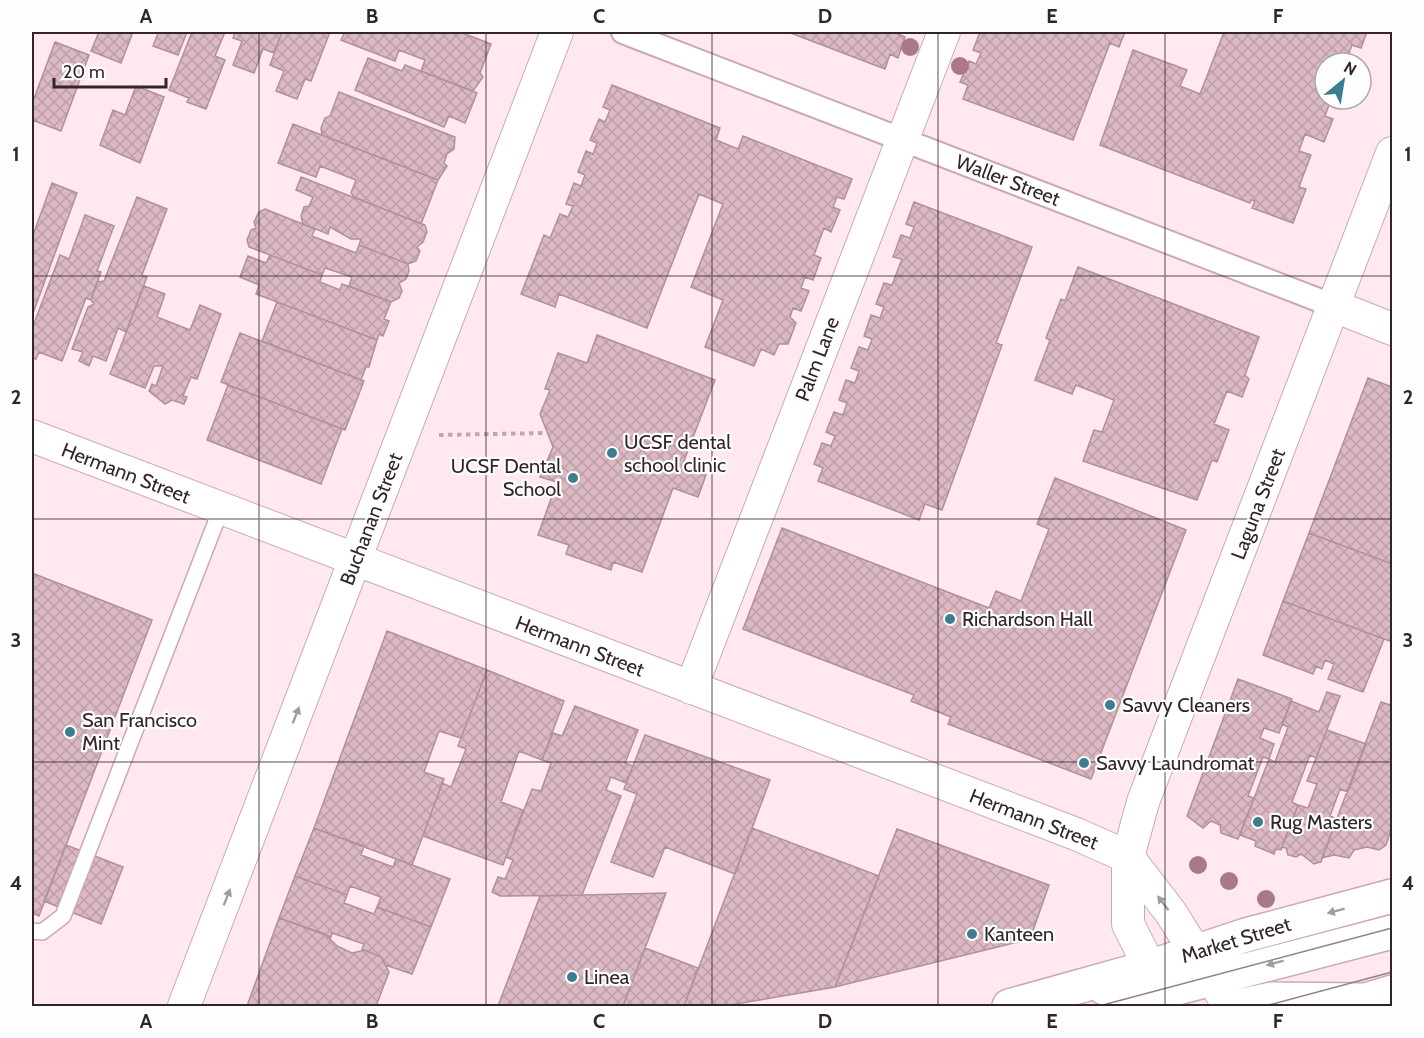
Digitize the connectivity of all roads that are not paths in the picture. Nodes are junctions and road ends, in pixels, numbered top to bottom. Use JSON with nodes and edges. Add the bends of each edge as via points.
{"nodes":[{"id":1,"x":557,"y":32,"type":"edge"},
{"id":2,"x":623,"y":32,"type":"edge"},
{"id":3,"x":944,"y":32,"type":"edge"},
{"id":4,"x":902,"y":139,"type":"junction"},
{"id":5,"x":1392,"y":153,"type":"edge"},
{"id":6,"x":1334,"y":306,"type":"junction"},
{"id":7,"x":1392,"y":329,"type":"edge"},
{"id":8,"x":32,"y":438,"type":"edge"},
{"id":9,"x":221,"y":509,"type":"junction"},
{"id":10,"x":356,"y":560,"type":"junction"},
{"id":11,"x":691,"y":688,"type":"junction"},
{"id":12,"x":1128,"y":857,"type":"junction"},
{"id":13,"x":1392,"y":896,"type":"edge"},
{"id":14,"x":32,"y":931,"type":"edge"},
{"id":15,"x":1392,"y":932,"type":"edge"},
{"id":16,"x":1194,"y":951,"type":"junction"},
{"id":17,"x":1155,"y":979,"type":"junction"},
{"id":18,"x":1221,"y":993,"type":"edge"},
{"id":19,"x":1367,"y":999,"type":"edge"},
{"id":20,"x":184,"y":1006,"type":"edge"},
{"id":21,"x":1009,"y":1006,"type":"edge"},
{"id":22,"x":1239,"y":1006,"type":"edge"}],
"edges":[{"from":1,"to":10,"type":"street","name":"Buchanan Street"},
{"from":2,"to":4,"type":"street","name":"Waller Street"},
{"from":3,"to":4,"type":"street","name":"Palm Lane"},
{"from":4,"to":6,"type":"street","name":"Waller Street"},
{"from":4,"to":11,"type":"street","name":"Palm Lane"},
{"from":5,"to":6,"type":"street","name":"Laguna Street"},
{"from":6,"to":7,"type":"street","name":"Waller Street"},
{"from":6,"to":12,"type":"street","name":"Laguna Street","via":[[1143,802]]},
{"from":8,"to":9,"type":"street","name":"Hermann Street"},
{"from":9,"to":10,"type":"street","name":"Hermann Street"},
{"from":9,"to":14,"type":"lane","via":[[63,916],[42,932]]},
{"from":10,"to":11,"type":"street","name":"Hermann Street"},
{"from":20,"to":10,"type":"street","name":"Buchanan Street","one_way":true},
{"from":11,"to":12,"type":"street","name":"Hermann Street"},
{"from":16,"to":12,"type":"street","one_way":true,"via":[[1171,913]]},
{"from":12,"to":17,"type":"street","name":"Laguna Street","via":[[1128,924]]},
{"from":13,"to":16,"type":"main road","name":"Market Street","one_way":true},
{"from":15,"to":18,"type":"main road","name":"Market Street","one_way":true},
{"from":16,"to":17,"type":"main road","name":"Market Street"},
{"from":16,"to":18,"type":"street"},
{"from":17,"to":18,"type":"main road","name":"Market Street"},
{"from":17,"to":21,"type":"main road","name":"Market Street","via":[[1081,987]]},
{"from":19,"to":22,"type":"main road","via":[[1272,999]]}]}
